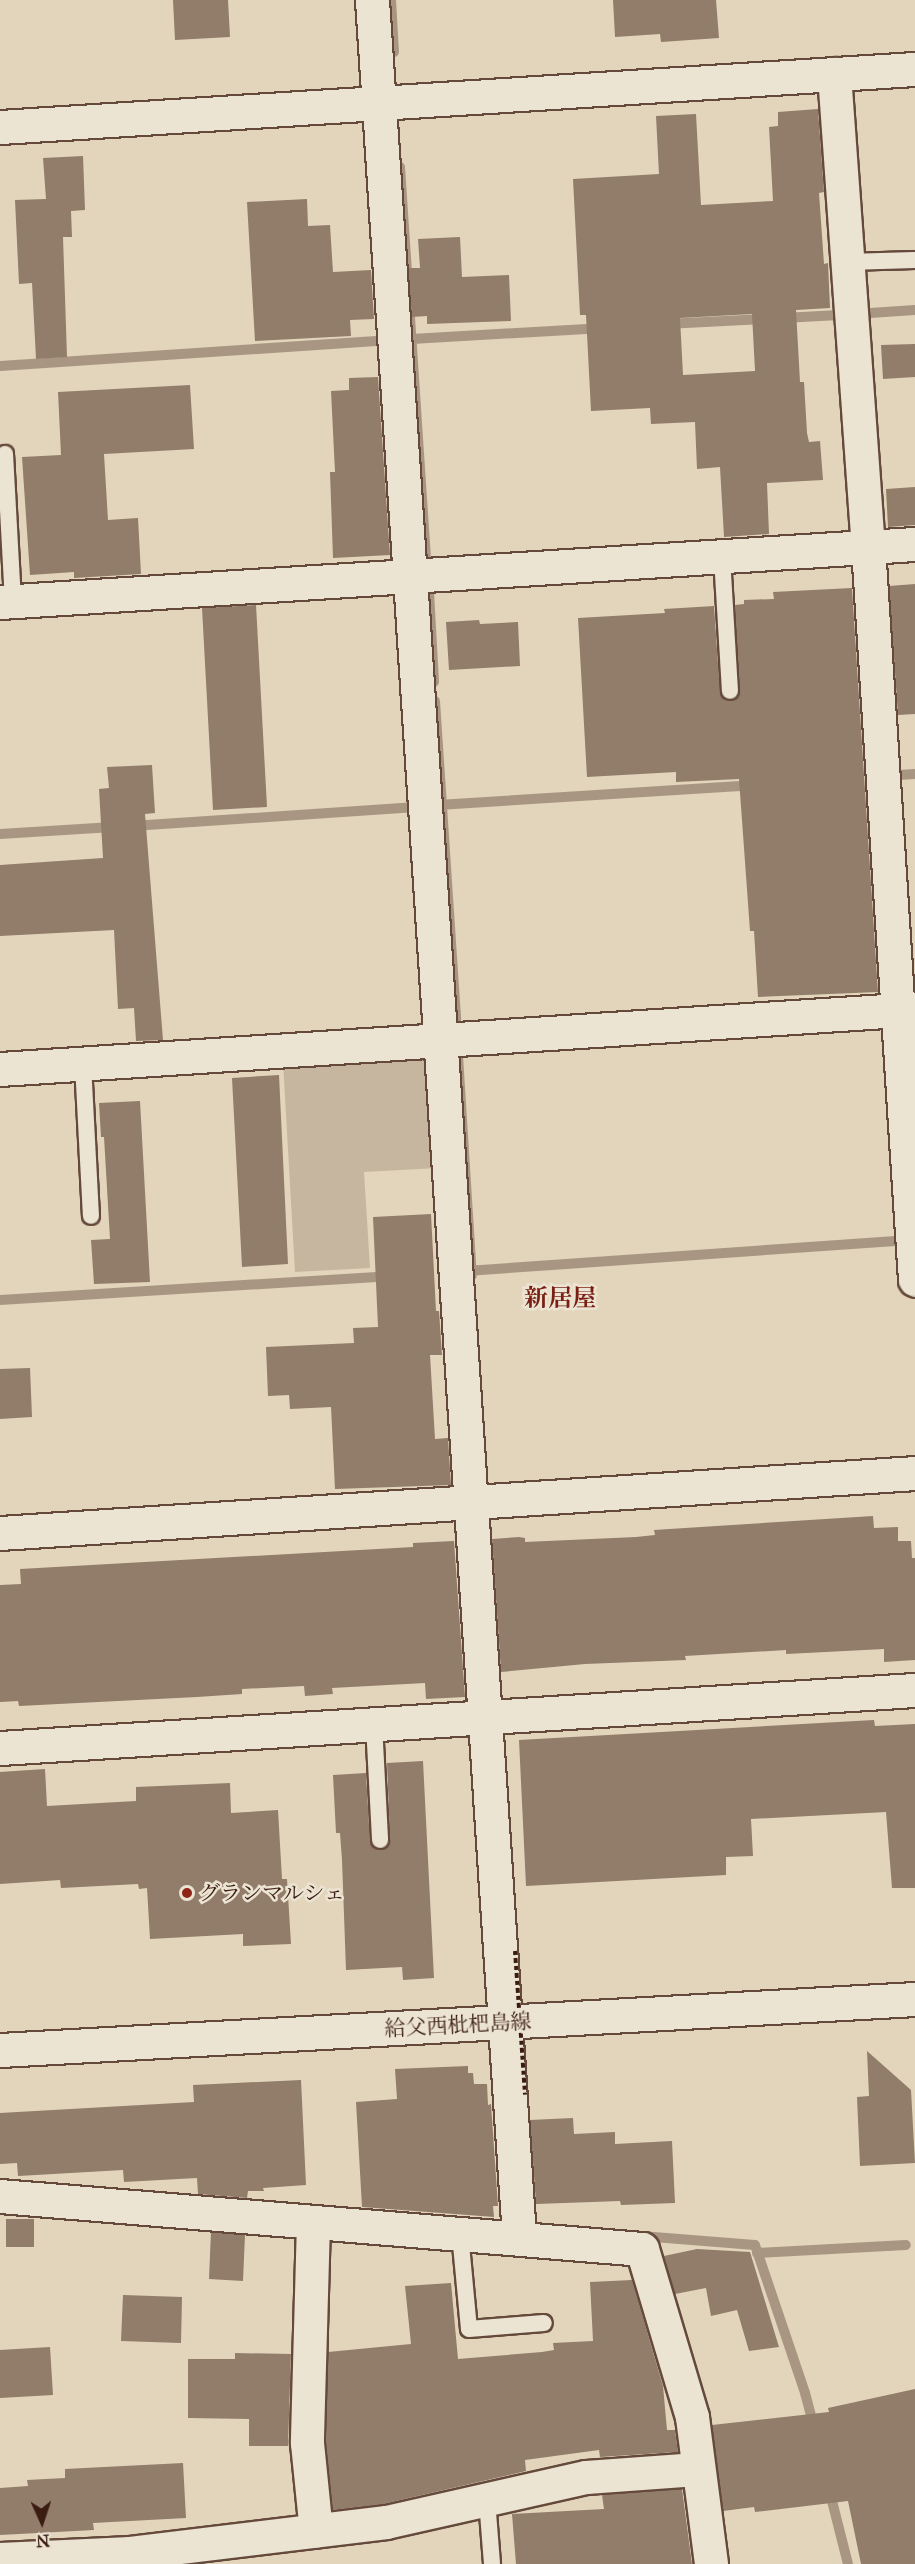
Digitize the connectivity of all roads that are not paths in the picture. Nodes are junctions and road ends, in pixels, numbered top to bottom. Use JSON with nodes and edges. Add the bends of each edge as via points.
{"nodes":[{"id":1,"x":372,"y":0,"type":"edge"},
{"id":2,"x":915,"y":69,"type":"edge"},
{"id":3,"x":834,"y":74,"type":"junction"},
{"id":4,"x":378,"y":102,"type":"junction"},
{"id":5,"x":0,"y":127,"type":"edge"},
{"id":6,"x":915,"y":260,"type":"edge"},
{"id":7,"x":847,"y":262,"type":"junction"},
{"id":8,"x":5,"y":454,"type":"dead end"},
{"id":9,"x":915,"y":544,"type":"edge"},
{"id":10,"x":868,"y":547,"type":"junction"},
{"id":11,"x":722,"y":557,"type":"junction"},
{"id":12,"x":410,"y":576,"type":"junction"},
{"id":13,"x":6,"y":602,"type":"edge"},
{"id":14,"x":730,"y":691,"type":"dead end"},
{"id":15,"x":907,"y":1009,"type":"edge"},
{"id":16,"x":441,"y":1040,"type":"junction"},
{"id":17,"x":83,"y":1064,"type":"junction"},
{"id":18,"x":0,"y":1069,"type":"edge"},
{"id":19,"x":91,"y":1216,"type":"dead end"},
{"id":20,"x":915,"y":1279,"type":"edge"},
{"id":21,"x":915,"y":1473,"type":"edge"},
{"id":22,"x":470,"y":1502,"type":"junction"},
{"id":23,"x":0,"y":1533,"type":"edge"},
{"id":24,"x":915,"y":1690,"type":"edge"},
{"id":25,"x":484,"y":1717,"type":"junction"},
{"id":26,"x":374,"y":1724,"type":"junction"},
{"id":27,"x":0,"y":1748,"type":"edge"},
{"id":28,"x":380,"y":1840,"type":"dead end"},
{"id":29,"x":915,"y":1999,"type":"edge"},
{"id":30,"x":503,"y":2023,"type":"junction"},
{"id":31,"x":0,"y":2050,"type":"edge"},
{"id":32,"x":0,"y":2196,"type":"edge"},
{"id":33,"x":313,"y":2222,"type":"junction"},
{"id":34,"x":460,"y":2234,"type":"junction"},
{"id":35,"x":519,"y":2238,"type":"junction"},
{"id":36,"x":544,"y":2323,"type":"dead end"},
{"id":37,"x":697,"y":2469,"type":"junction"},
{"id":38,"x":487,"y":2500,"type":"junction"},
{"id":39,"x":316,"y":2530,"type":"junction"},
{"id":40,"x":0,"y":2559,"type":"edge"},
{"id":41,"x":492,"y":2564,"type":"edge"},
{"id":42,"x":711,"y":2564,"type":"edge"}],
"edges":[{"from":1,"to":4,"type":"street"},
{"from":2,"to":3,"type":"street"},
{"from":3,"to":4,"type":"street"},
{"from":3,"to":7,"type":"street"},
{"from":4,"to":5,"type":"street"},
{"from":4,"to":12,"type":"street"},
{"from":6,"to":7,"type":"lane"},
{"from":7,"to":10,"type":"street"},
{"from":8,"to":13,"type":"lane"},
{"from":9,"to":10,"type":"street"},
{"from":10,"to":11,"type":"street"},
{"from":10,"to":15,"type":"street"},
{"from":11,"to":12,"type":"street"},
{"from":11,"to":14,"type":"lane"},
{"from":12,"to":13,"type":"street"},
{"from":12,"to":16,"type":"street"},
{"from":15,"to":16,"type":"street"},
{"from":15,"to":20,"type":"street"},
{"from":16,"to":17,"type":"street"},
{"from":16,"to":22,"type":"street"},
{"from":17,"to":18,"type":"street"},
{"from":17,"to":19,"type":"lane"},
{"from":21,"to":22,"type":"street"},
{"from":22,"to":23,"type":"street"},
{"from":22,"to":25,"type":"street"},
{"from":24,"to":25,"type":"street"},
{"from":25,"to":26,"type":"street"},
{"from":25,"to":30,"type":"street"},
{"from":26,"to":27,"type":"street"},
{"from":26,"to":28,"type":"lane"},
{"from":29,"to":30,"type":"street","name":"給父西枇杷島線"},
{"from":30,"to":31,"type":"street","name":"給父西枇杷島線"},
{"from":30,"to":35,"type":"street"},
{"from":32,"to":33,"type":"street"},
{"from":33,"to":34,"type":"street"},
{"from":33,"to":39,"type":"street","via":[[307,2443]]},
{"from":34,"to":35,"type":"street"},
{"from":34,"to":36,"type":"lane","via":[[470,2329]]},
{"from":35,"to":37,"type":"street","via":[[642,2248],[692,2417]]},
{"from":37,"to":38,"type":"street","via":[[586,2477]]},
{"from":37,"to":42,"type":"street"},
{"from":38,"to":39,"type":"street","via":[[386,2522]]},
{"from":38,"to":41,"type":"lane"},
{"from":39,"to":40,"type":"street","via":[[130,2553]]}]}
